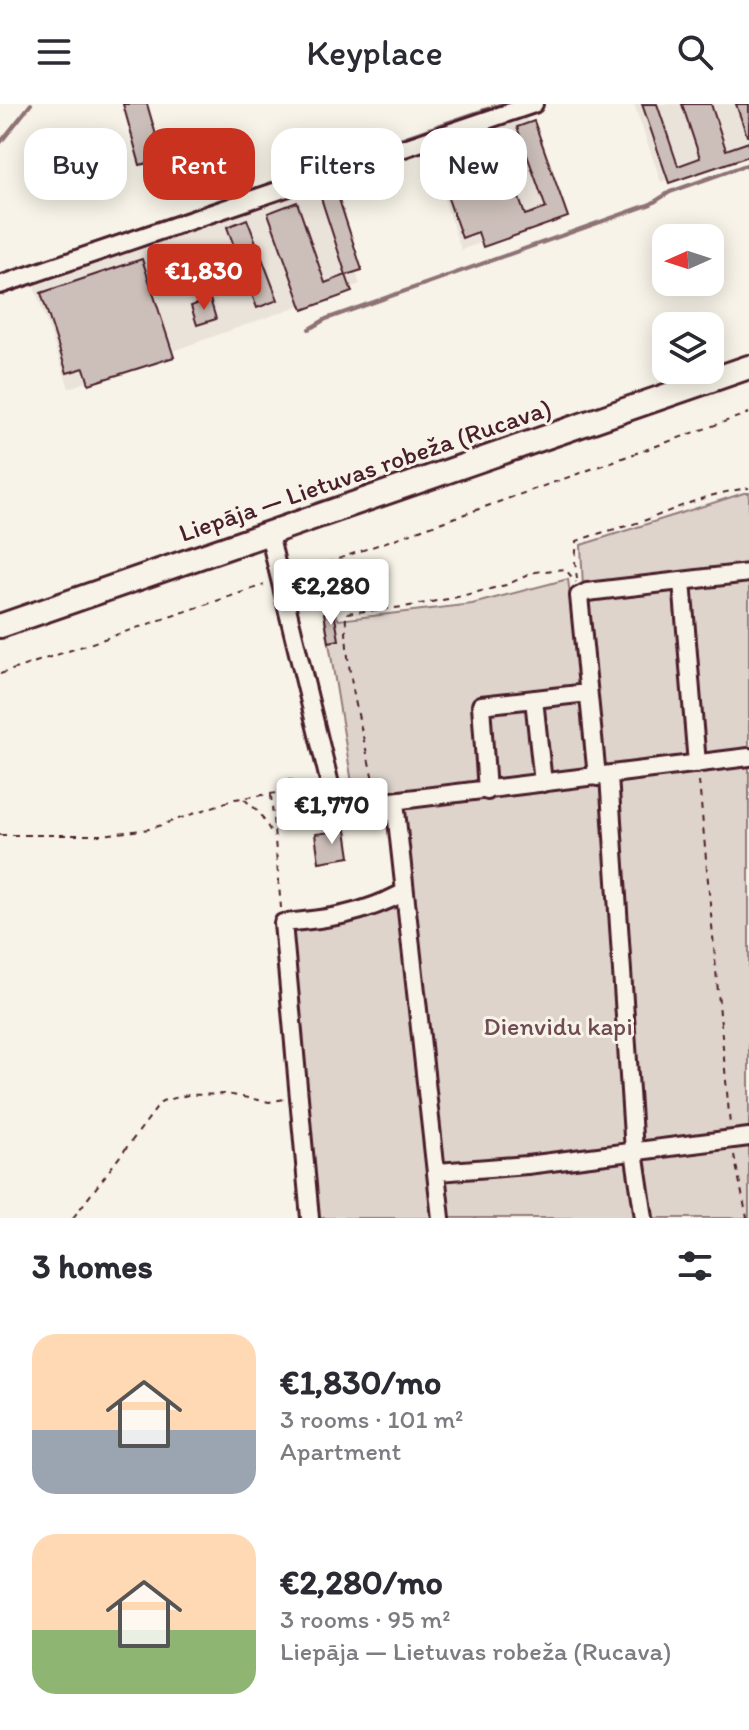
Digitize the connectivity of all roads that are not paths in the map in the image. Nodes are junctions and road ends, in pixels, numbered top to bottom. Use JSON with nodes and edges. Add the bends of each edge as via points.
{"nodes":[{"id":1,"x":534,"y":104,"type":"edge"},
{"id":2,"x":0,"y":285,"type":"edge"},
{"id":3,"x":749,"y":367,"type":"edge"},
{"id":4,"x":269,"y":534,"type":"junction"},
{"id":5,"x":749,"y":573,"type":"edge"},
{"id":6,"x":682,"y":581,"type":"junction"},
{"id":7,"x":0,"y":626,"type":"edge"},
{"id":8,"x":588,"y":693,"type":"junction"},
{"id":9,"x":534,"y":699,"type":"junction"},
{"id":10,"x":749,"y":757,"type":"edge"},
{"id":11,"x":697,"y":764,"type":"junction"},
{"id":12,"x":603,"y":776,"type":"junction"},
{"id":13,"x":543,"y":783,"type":"junction"},
{"id":14,"x":290,"y":790,"type":"road end"},
{"id":15,"x":487,"y":791,"type":"junction"},
{"id":16,"x":387,"y":803,"type":"junction"},
{"id":17,"x":336,"y":809,"type":"junction"},
{"id":18,"x":405,"y":892,"type":"junction"},
{"id":19,"x":749,"y":1137,"type":"edge"},
{"id":20,"x":634,"y":1151,"type":"junction"},
{"id":21,"x":438,"y":1172,"type":"junction"},
{"id":22,"x":310,"y":1218,"type":"edge"},
{"id":23,"x":441,"y":1218,"type":"edge"},
{"id":24,"x":644,"y":1218,"type":"edge"}],
"edges":[{"from":1,"to":2,"type":"street"},
{"from":3,"to":4,"type":"highway","name":"Liepāja — Lietuvas robeža (Rucava)"},
{"from":4,"to":7,"type":"highway","name":"Liepāja — Lietuvas robeža (Rucava)"},
{"from":4,"to":17,"type":"street"},
{"from":5,"to":6,"type":"street"},
{"from":6,"to":8,"type":"street","via":[[579,596]]},
{"from":6,"to":11,"type":"street"},
{"from":8,"to":9,"type":"street"},
{"from":8,"to":12,"type":"street"},
{"from":9,"to":13,"type":"street"},
{"from":9,"to":15,"type":"street","via":[[481,705]]},
{"from":10,"to":11,"type":"street"},
{"from":11,"to":12,"type":"street"},
{"from":12,"to":13,"type":"street"},
{"from":12,"to":20,"type":"street"},
{"from":13,"to":15,"type":"street"},
{"from":14,"to":17,"type":"street","via":[[295,813]]},
{"from":15,"to":16,"type":"street"},
{"from":16,"to":17,"type":"street"},
{"from":16,"to":18,"type":"street"},
{"from":18,"to":21,"type":"street"},
{"from":18,"to":22,"type":"street","via":[[362,912],[283,923]]},
{"from":19,"to":20,"type":"street"},
{"from":20,"to":21,"type":"street"},
{"from":20,"to":24,"type":"street"},
{"from":21,"to":23,"type":"street"}]}
